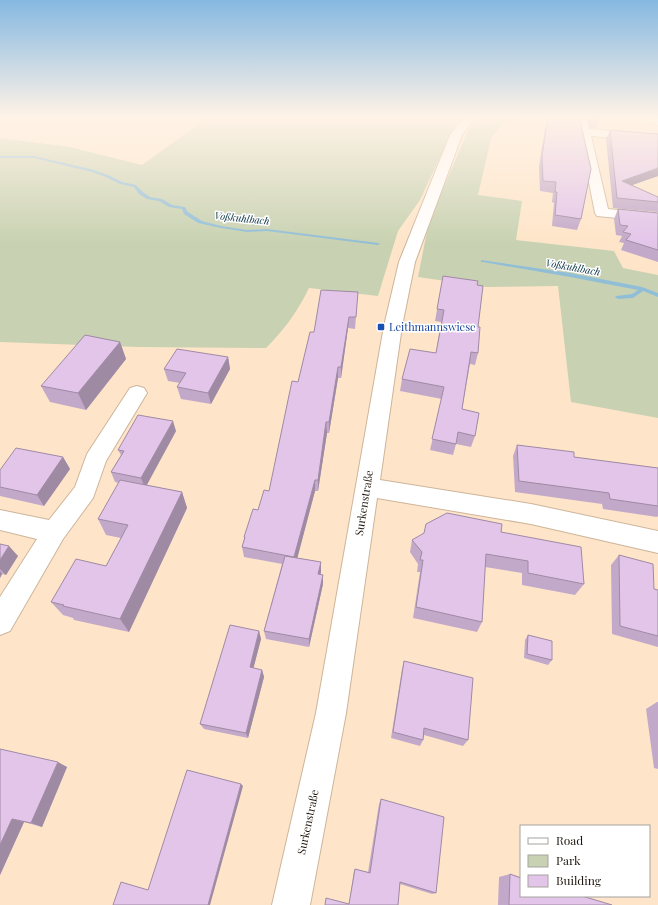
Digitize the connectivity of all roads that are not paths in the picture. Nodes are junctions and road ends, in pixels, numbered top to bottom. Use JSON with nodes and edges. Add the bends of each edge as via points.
{"nodes":[{"id":1,"x":447,"y":158,"type":"edge"},
{"id":2,"x":590,"y":158,"type":"edge"},
{"id":3,"x":658,"y":218,"type":"edge"},
{"id":4,"x":137,"y":393,"type":"dead end"},
{"id":5,"x":367,"y":487,"type":"junction"},
{"id":6,"x":0,"y":520,"type":"edge"},
{"id":7,"x":54,"y":532,"type":"junction"},
{"id":8,"x":658,"y":542,"type":"edge"},
{"id":9,"x":1,"y":620,"type":"edge"},
{"id":10,"x":291,"y":905,"type":"edge"}],
"edges":[{"from":1,"to":5,"type":"street","name":"Surkenstraße","via":[[407,262],[392,326]]},
{"from":2,"to":3,"type":"street","via":[[602,213]]},
{"from":4,"to":7,"type":"street","via":[[95,460],[85,491]]},
{"from":5,"to":8,"type":"street","via":[[531,514]]},
{"from":5,"to":10,"type":"street","name":"Surkenstraße","via":[[331,713]]},
{"from":6,"to":7,"type":"street"},
{"from":7,"to":9,"type":"street"}]}
